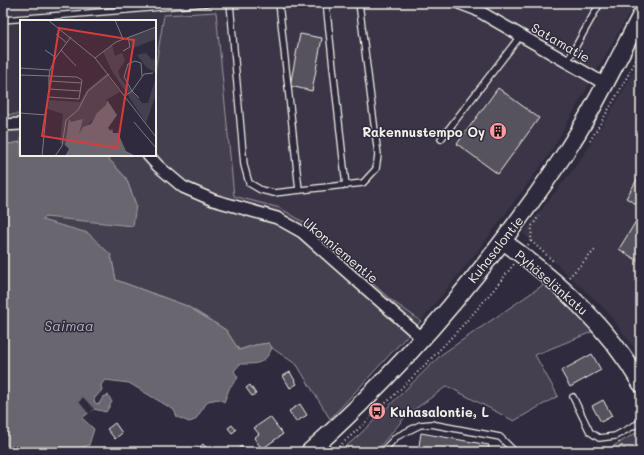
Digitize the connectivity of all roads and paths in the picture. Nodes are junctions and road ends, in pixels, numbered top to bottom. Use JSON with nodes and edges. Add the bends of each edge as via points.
{"nodes":[{"id":1,"x":125,"y":3,"type":"edge"},
{"id":2,"x":207,"y":3,"type":"edge"},
{"id":3,"x":230,"y":3,"type":"edge"},
{"id":4,"x":279,"y":3,"type":"edge"},
{"id":5,"x":326,"y":3,"type":"edge"},
{"id":6,"x":359,"y":3,"type":"edge"},
{"id":7,"x":600,"y":3,"type":"edge"},
{"id":8,"x":467,"y":4,"type":"edge"},
{"id":9,"x":126,"y":10,"type":"junction"},
{"id":10,"x":641,"y":15,"type":"edge"},
{"id":11,"x":3,"y":20,"type":"edge"},
{"id":12,"x":521,"y":35,"type":"junction"},
{"id":13,"x":567,"y":62,"type":"junction"},
{"id":14,"x":605,"y":84,"type":"junction"},
{"id":15,"x":20,"y":124,"type":"edge"},
{"id":16,"x":3,"y":125,"type":"edge"},
{"id":17,"x":441,"y":139,"type":"dead end"},
{"id":18,"x":149,"y":156,"type":"edge"},
{"id":19,"x":346,"y":186,"type":"junction"},
{"id":20,"x":299,"y":190,"type":"junction"},
{"id":21,"x":531,"y":240,"type":"dead end"},
{"id":22,"x":503,"y":241,"type":"junction"},
{"id":23,"x":595,"y":250,"type":"dead end"},
{"id":24,"x":522,"y":254,"type":"junction"},
{"id":25,"x":569,"y":277,"type":"dead end"},
{"id":26,"x":423,"y":339,"type":"junction"},
{"id":27,"x":641,"y":384,"type":"edge"},
{"id":28,"x":573,"y":397,"type":"dead end"},
{"id":29,"x":641,"y":422,"type":"edge"},
{"id":30,"x":615,"y":436,"type":"junction"},
{"id":31,"x":309,"y":452,"type":"edge"},
{"id":32,"x":333,"y":452,"type":"edge"},
{"id":33,"x":382,"y":452,"type":"edge"},
{"id":34,"x":515,"y":452,"type":"edge"},
{"id":35,"x":626,"y":452,"type":"edge"}],
"edges":[{"from":1,"to":9,"type":"lane"},
{"from":2,"to":9,"type":"lane"},
{"from":3,"to":20,"type":"lane","via":[[244,165],[248,183],[274,193]]},
{"from":4,"to":20,"type":"lane"},
{"from":5,"to":19,"type":"lane"},
{"from":6,"to":19,"type":"lane","via":[[378,155],[376,168],[363,183]]},
{"from":7,"to":13,"type":"lane"},
{"from":8,"to":12,"type":"street","name":"Satamatie"},
{"from":9,"to":11,"type":"lane"},
{"from":10,"to":14,"type":"main road","name":"Kuhasalontie"},
{"from":12,"to":13,"type":"street","name":"Satamatie"},
{"from":12,"to":17,"type":"lane"},
{"from":13,"to":14,"type":"street","name":"Satamatie"},
{"from":14,"to":22,"type":"main road","name":"Kuhasalontie","via":[[562,157]]},
{"from":15,"to":16,"type":"street"},
{"from":18,"to":26,"type":"street","name":"Ukonniementie","via":[[183,187],[213,200],[277,218],[302,232]]},
{"from":19,"to":20,"type":"lane"},
{"from":21,"to":24,"type":"path"},
{"from":22,"to":24,"type":"main road","name":"Pyhäselänkatu"},
{"from":22,"to":26,"type":"main road","name":"Kuhasalontie"},
{"from":23,"to":25,"type":"path"},
{"from":24,"to":27,"type":"main road","name":"Pyhäselänkatu","via":[[580,303],[619,350]]},
{"from":24,"to":32,"type":"path","via":[[475,311],[391,398]]},
{"from":26,"to":31,"type":"main road","name":"Kuhasalontie","via":[[380,385]]},
{"from":28,"to":30,"type":"lane","via":[[590,432],[599,438]]},
{"from":29,"to":30,"type":"lane"},
{"from":30,"to":35,"type":"path"},
{"from":33,"to":34,"type":"lane","via":[[396,437],[420,425],[432,424],[500,437]]}]}
